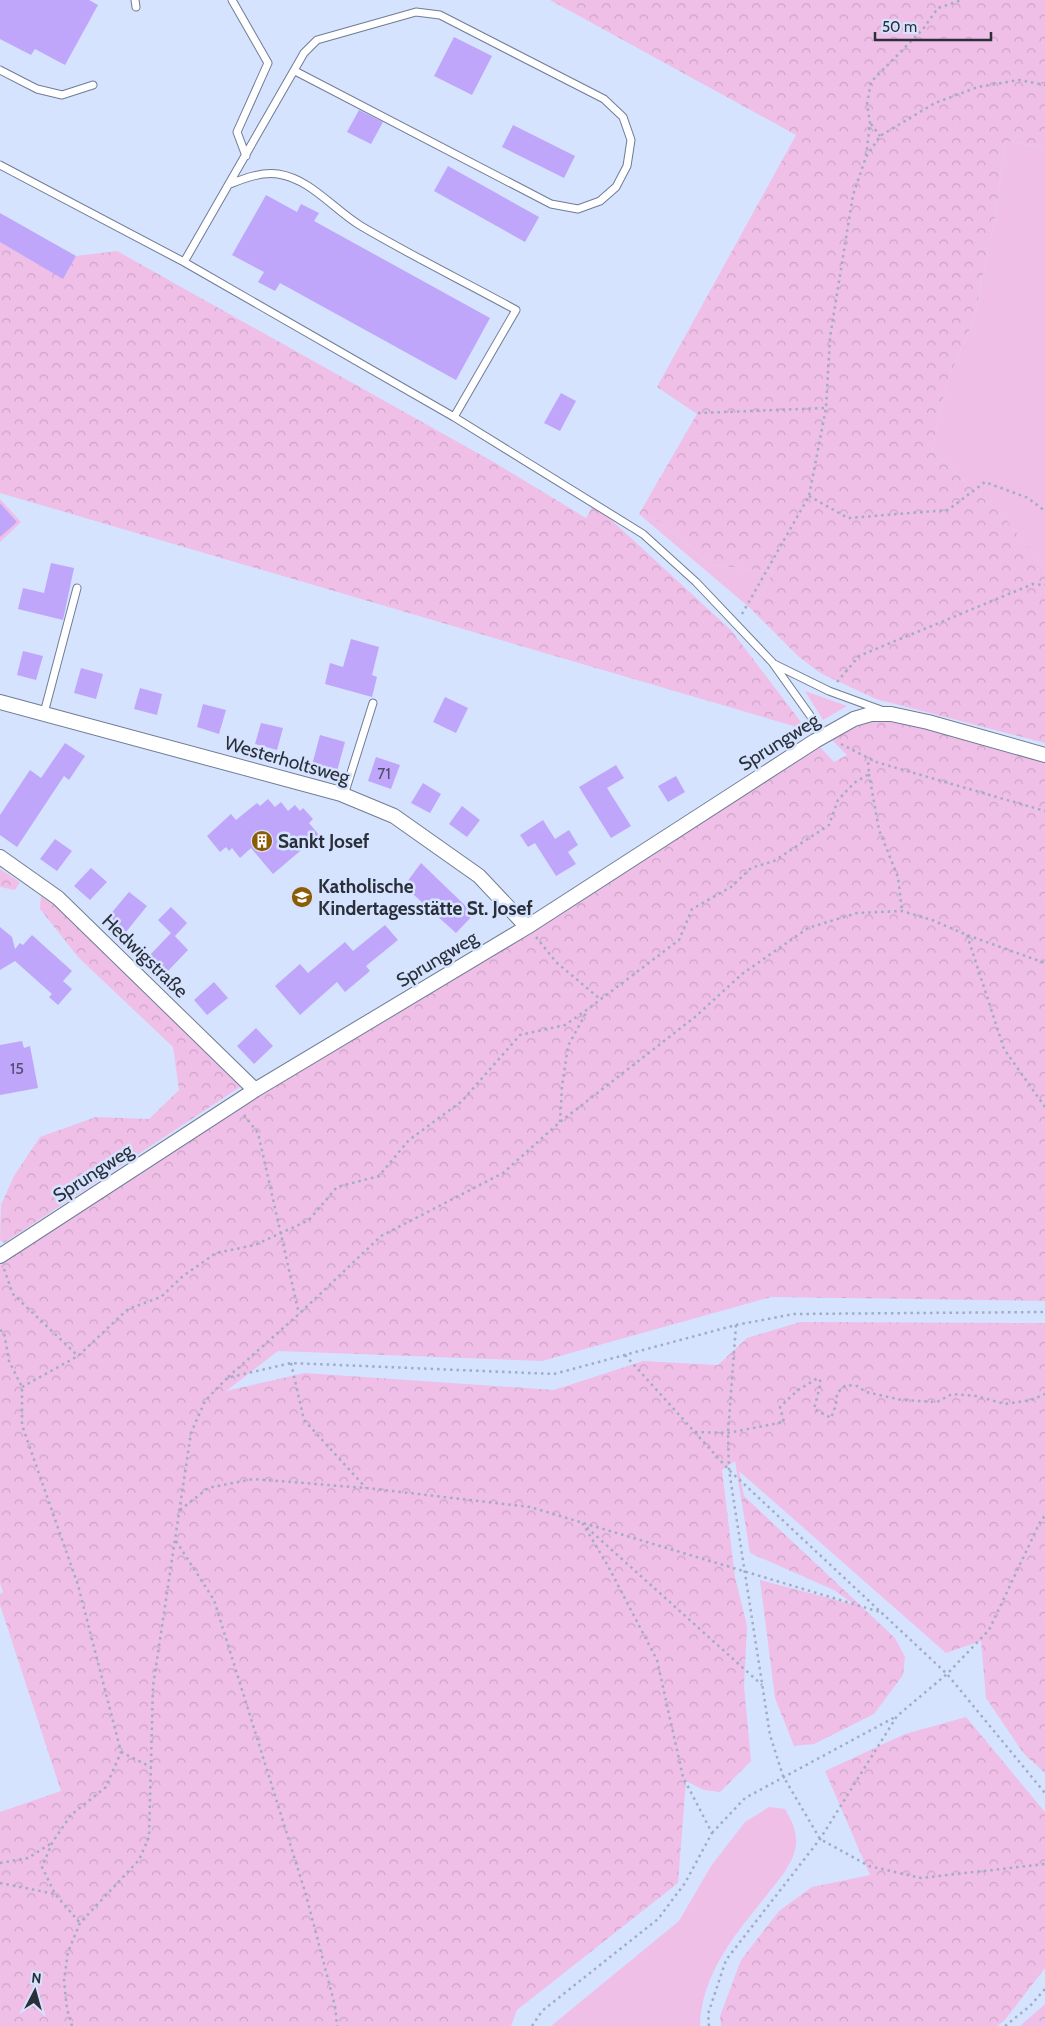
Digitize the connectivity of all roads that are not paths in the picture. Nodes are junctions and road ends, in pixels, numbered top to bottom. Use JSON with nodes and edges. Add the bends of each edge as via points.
{"nodes":[{"id":1,"x":232,"y":0,"type":"edge"},
{"id":2,"x":0,"y":70,"type":"edge"},
{"id":3,"x":295,"y":71,"type":"junction"},
{"id":4,"x":93,"y":85,"type":"dead end"},
{"id":5,"x":246,"y":156,"type":"junction"},
{"id":6,"x":0,"y":165,"type":"edge"},
{"id":7,"x":230,"y":184,"type":"junction"},
{"id":8,"x":184,"y":262,"type":"junction"},
{"id":9,"x":454,"y":417,"type":"junction"},
{"id":10,"x":77,"y":588,"type":"dead end"},
{"id":11,"x":772,"y":662,"type":"junction"},
{"id":12,"x":0,"y":702,"type":"edge"},
{"id":13,"x":373,"y":703,"type":"dead end"},
{"id":14,"x":44,"y":713,"type":"junction"},
{"id":15,"x":891,"y":714,"type":"junction"},
{"id":16,"x":827,"y":733,"type":"junction"},
{"id":17,"x":1045,"y":755,"type":"edge"},
{"id":18,"x":344,"y":795,"type":"junction"},
{"id":19,"x":0,"y":858,"type":"edge"},
{"id":20,"x":527,"y":926,"type":"junction"},
{"id":21,"x":255,"y":1090,"type":"junction"},
{"id":22,"x":2,"y":1252,"type":"edge"}],
"edges":[{"from":1,"to":5,"type":"lane","via":[[268,63],[237,132]]},
{"from":2,"to":4,"type":"lane","via":[[37,89],[62,95]]},
{"from":3,"to":3,"type":"lane","via":[[551,204],[578,209],[600,202],[616,188],[627,166],[631,140],[623,118],[604,99],[440,15],[416,12],[317,40]]},
{"from":3,"to":5,"type":"lane"},
{"from":5,"to":7,"type":"lane"},
{"from":6,"to":8,"type":"lane"},
{"from":7,"to":8,"type":"lane"},
{"from":7,"to":9,"type":"lane","via":[[255,174],[278,174],[307,185],[361,226],[516,310]]},
{"from":8,"to":9,"type":"lane"},
{"from":9,"to":11,"type":"lane","via":[[643,534],[696,582]]},
{"from":10,"to":14,"type":"lane"},
{"from":11,"to":15,"type":"lane","via":[[829,691]]},
{"from":11,"to":16,"type":"lane"},
{"from":12,"to":14,"type":"street","name":"Westerholtsweg"},
{"from":13,"to":18,"type":"lane"},
{"from":14,"to":18,"type":"street","name":"Westerholtsweg"},
{"from":15,"to":16,"type":"street","name":"Sprungweg","via":[[871,714]]},
{"from":15,"to":17,"type":"street","name":"Sprungweg"},
{"from":16,"to":20,"type":"street","name":"Sprungweg"},
{"from":18,"to":20,"type":"street","name":"Westerholtsweg","via":[[394,816],[479,876]]},
{"from":19,"to":21,"type":"street","name":"Hedwigstraße","via":[[58,898]]},
{"from":20,"to":21,"type":"street","name":"Sprungweg"},
{"from":21,"to":22,"type":"street","name":"Sprungweg"}]}
